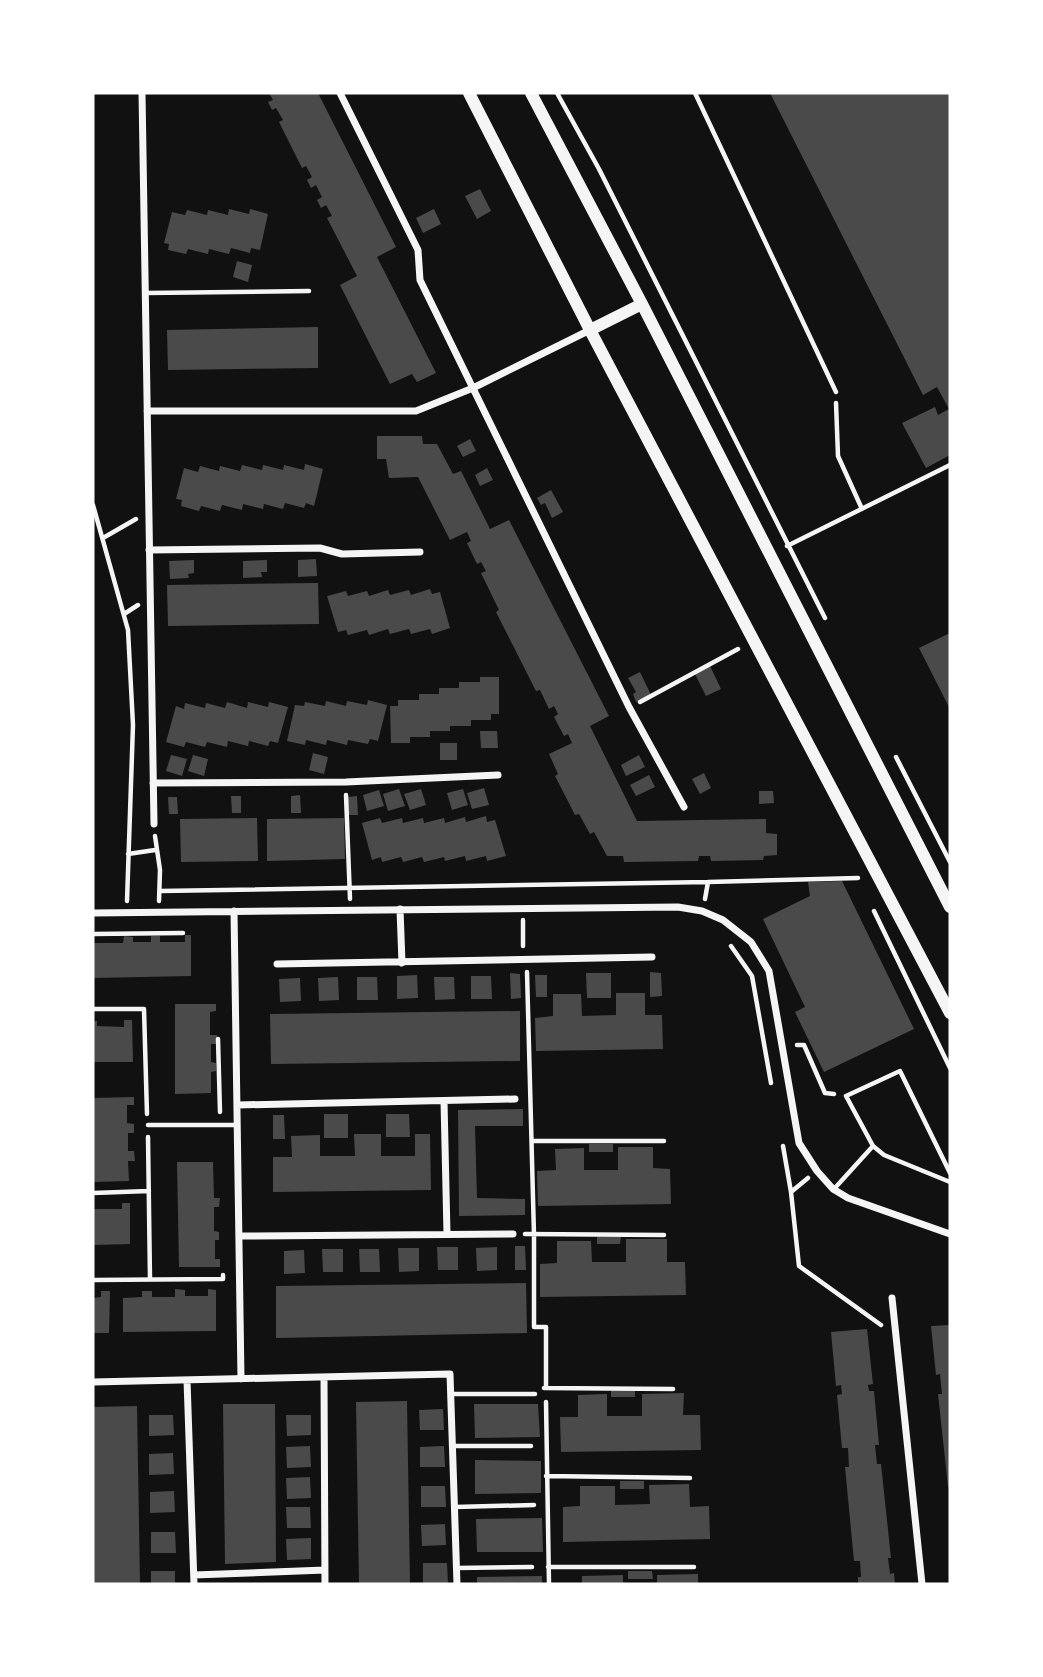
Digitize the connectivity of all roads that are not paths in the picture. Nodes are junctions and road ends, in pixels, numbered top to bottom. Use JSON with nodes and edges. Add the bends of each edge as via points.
{"nodes":[{"id":1,"x":142,"y":93,"type":"edge"},
{"id":2,"x":340,"y":93,"type":"edge"},
{"id":3,"x":469,"y":93,"type":"edge"},
{"id":4,"x":531,"y":93,"type":"edge"},
{"id":5,"x":695,"y":93,"type":"edge"},
{"id":6,"x":309,"y":291,"type":"dead end"},
{"id":7,"x":145,"y":293,"type":"junction"},
{"id":8,"x":642,"y":304,"type":"junction"},
{"id":9,"x":590,"y":331,"type":"junction"},
{"id":10,"x":474,"y":388,"type":"junction"},
{"id":11,"x":836,"y":392,"type":"road end"},
{"id":12,"x":147,"y":411,"type":"junction"},
{"id":13,"x":149,"y":550,"type":"junction"},
{"id":14,"x":419,"y":552,"type":"dead end"},
{"id":15,"x":498,"y":775,"type":"dead end"},
{"id":16,"x":153,"y":783,"type":"junction"},
{"id":17,"x":684,"y":807,"type":"dead end"},
{"id":18,"x":154,"y":824,"type":"road end"},
{"id":19,"x":950,"y":906,"type":"edge"},
{"id":20,"x":400,"y":909,"type":"junction"},
{"id":21,"x":234,"y":911,"type":"junction"},
{"id":22,"x":93,"y":913,"type":"edge"},
{"id":23,"x":652,"y":957,"type":"dead end"},
{"id":24,"x":402,"y":963,"type":"junction"},
{"id":25,"x":277,"y":964,"type":"dead end"},
{"id":26,"x":950,"y":1013,"type":"edge"},
{"id":27,"x":515,"y":1100,"type":"dead end"},
{"id":28,"x":444,"y":1101,"type":"junction"},
{"id":29,"x":237,"y":1105,"type":"junction"},
{"id":30,"x":148,"y":1125,"type":"dead end"},
{"id":31,"x":237,"y":1125,"type":"junction"},
{"id":32,"x":873,"y":1146,"type":"junction"},
{"id":33,"x":950,"y":1173,"type":"edge"},
{"id":34,"x":950,"y":1182,"type":"edge"},
{"id":35,"x":834,"y":1189,"type":"junction"},
{"id":36,"x":949,"y":1233,"type":"edge"},
{"id":37,"x":447,"y":1234,"type":"junction"},
{"id":38,"x":513,"y":1234,"type":"road end"},
{"id":39,"x":240,"y":1236,"type":"junction"},
{"id":40,"x":892,"y":1298,"type":"dead end"},
{"id":41,"x":324,"y":1377,"type":"junction"},
{"id":42,"x":241,"y":1379,"type":"junction"},
{"id":43,"x":187,"y":1380,"type":"junction"},
{"id":44,"x":93,"y":1382,"type":"edge"},
{"id":45,"x":451,"y":1394,"type":"junction"},
{"id":46,"x":535,"y":1394,"type":"road end"},
{"id":47,"x":452,"y":1446,"type":"junction"},
{"id":48,"x":531,"y":1446,"type":"dead end"},
{"id":49,"x":534,"y":1505,"type":"dead end"},
{"id":50,"x":455,"y":1507,"type":"junction"},
{"id":51,"x":533,"y":1567,"type":"dead end"},
{"id":52,"x":456,"y":1568,"type":"junction"},
{"id":53,"x":325,"y":1570,"type":"junction"},
{"id":54,"x":194,"y":1575,"type":"junction"},
{"id":55,"x":194,"y":1584,"type":"edge"},
{"id":56,"x":325,"y":1584,"type":"edge"},
{"id":57,"x":457,"y":1584,"type":"edge"},
{"id":58,"x":922,"y":1584,"type":"edge"}],
"edges":[{"from":1,"to":7,"type":"street"},
{"from":2,"to":10,"type":"street","via":[[418,250],[420,280]]},
{"from":3,"to":9,"type":"street"},
{"from":4,"to":8,"type":"street"},
{"from":5,"to":11,"type":"lane"},
{"from":6,"to":7,"type":"lane"},
{"from":7,"to":12,"type":"street"},
{"from":8,"to":9,"type":"street"},
{"from":8,"to":19,"type":"street"},
{"from":9,"to":10,"type":"street"},
{"from":9,"to":26,"type":"street"},
{"from":10,"to":12,"type":"street","via":[[416,411]]},
{"from":10,"to":17,"type":"street","via":[[629,707]]},
{"from":12,"to":13,"type":"street"},
{"from":13,"to":14,"type":"street"},
{"from":13,"to":16,"type":"street"},
{"from":15,"to":16,"type":"street"},
{"from":16,"to":18,"type":"street"},
{"from":20,"to":21,"type":"street"},
{"from":20,"to":24,"type":"street"},
{"from":20,"to":35,"type":"street","via":[[678,907],[723,920],[751,942],[769,971],[799,1143]]},
{"from":21,"to":22,"type":"street"},
{"from":21,"to":29,"type":"street"},
{"from":23,"to":24,"type":"street"},
{"from":24,"to":25,"type":"street"},
{"from":27,"to":28,"type":"street"},
{"from":28,"to":29,"type":"street"},
{"from":28,"to":37,"type":"street"},
{"from":29,"to":31,"type":"street"},
{"from":30,"to":31,"type":"lane"},
{"from":31,"to":39,"type":"street"},
{"from":32,"to":33,"type":"lane","via":[[846,1096],[900,1070]]},
{"from":32,"to":34,"type":"lane"},
{"from":32,"to":35,"type":"lane"},
{"from":35,"to":36,"type":"street","via":[[870,1207]]},
{"from":37,"to":38,"type":"street"},
{"from":37,"to":39,"type":"street"},
{"from":39,"to":42,"type":"street"},
{"from":40,"to":58,"type":"street"},
{"from":41,"to":42,"type":"street"},
{"from":41,"to":45,"type":"street","via":[[450,1374]]},
{"from":41,"to":53,"type":"street"},
{"from":42,"to":43,"type":"street"},
{"from":43,"to":44,"type":"street"},
{"from":43,"to":54,"type":"street"},
{"from":45,"to":46,"type":"lane"},
{"from":45,"to":47,"type":"street"},
{"from":47,"to":48,"type":"lane"},
{"from":47,"to":50,"type":"street"},
{"from":49,"to":50,"type":"lane"},
{"from":50,"to":52,"type":"street"},
{"from":51,"to":52,"type":"lane"},
{"from":52,"to":57,"type":"street"},
{"from":53,"to":54,"type":"street"},
{"from":53,"to":56,"type":"street"},
{"from":54,"to":55,"type":"street"}]}
